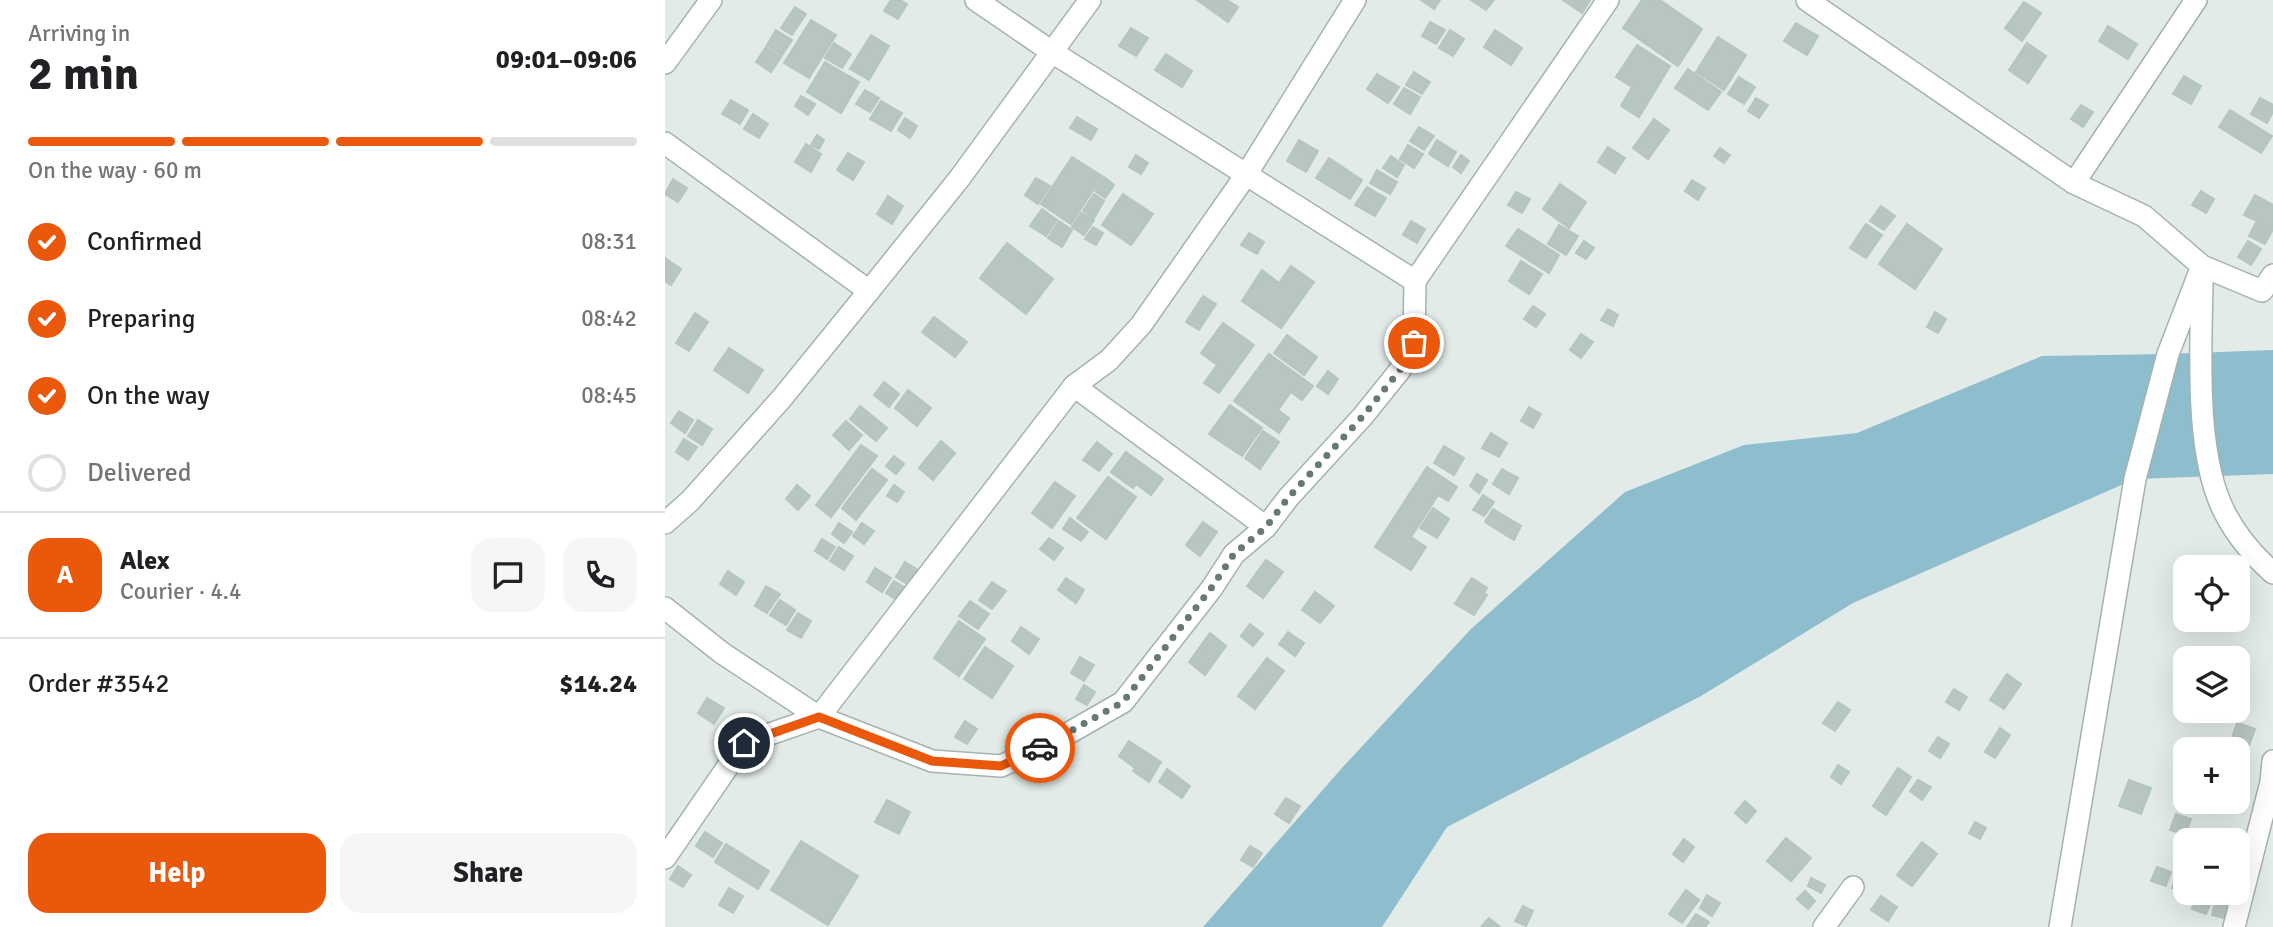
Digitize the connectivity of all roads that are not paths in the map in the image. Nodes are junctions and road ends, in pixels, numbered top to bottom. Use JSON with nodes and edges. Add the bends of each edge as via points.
{"nodes":[{"id":1,"x":711,"y":0,"type":"edge"},
{"id":2,"x":976,"y":0,"type":"edge"},
{"id":3,"x":1090,"y":0,"type":"edge"},
{"id":4,"x":1355,"y":0,"type":"edge"},
{"id":5,"x":1608,"y":0,"type":"edge"},
{"id":6,"x":1807,"y":0,"type":"edge"},
{"id":7,"x":2196,"y":0,"type":"edge"},
{"id":8,"x":1052,"y":52,"type":"junction"},
{"id":9,"x":665,"y":63,"type":"edge"},
{"id":10,"x":665,"y":144,"type":"edge"},
{"id":11,"x":1246,"y":175,"type":"junction"},
{"id":12,"x":2074,"y":183,"type":"junction"},
{"id":13,"x":2202,"y":266,"type":"junction"},
{"id":14,"x":2273,"y":275,"type":"edge"},
{"id":15,"x":1415,"y":281,"type":"junction"},
{"id":16,"x":869,"y":291,"type":"junction"},
{"id":17,"x":1074,"y":386,"type":"junction"},
{"id":18,"x":665,"y":523,"type":"edge"},
{"id":19,"x":1266,"y":527,"type":"junction"},
{"id":20,"x":2273,"y":573,"type":"edge"},
{"id":21,"x":665,"y":608,"type":"edge"},
{"id":22,"x":819,"y":717,"type":"junction"},
{"id":23,"x":2273,"y":761,"type":"edge"},
{"id":24,"x":665,"y":858,"type":"edge"},
{"id":25,"x":1853,"y":887,"type":"dead end"},
{"id":26,"x":1824,"y":927,"type":"edge"},
{"id":27,"x":2060,"y":927,"type":"edge"},
{"id":28,"x":2235,"y":927,"type":"edge"}],
"edges":[{"from":1,"to":9,"type":"street"},
{"from":2,"to":8,"type":"street"},
{"from":3,"to":8,"type":"street"},
{"from":4,"to":11,"type":"street"},
{"from":5,"to":15,"type":"street"},
{"from":6,"to":12,"type":"street"},
{"from":7,"to":12,"type":"street"},
{"from":8,"to":11,"type":"street"},
{"from":8,"to":16,"type":"street"},
{"from":10,"to":16,"type":"street"},
{"from":11,"to":15,"type":"street"},
{"from":11,"to":17,"type":"street","via":[[1141,325],[1108,360]]},
{"from":12,"to":13,"type":"street","via":[[2144,216]]},
{"from":13,"to":14,"type":"street","via":[[2262,291]]},
{"from":13,"to":20,"type":"street","via":[[2202,408],[2211,478],[2225,514],[2249,551]]},
{"from":13,"to":27,"type":"street","via":[[2168,354],[2135,478]]},
{"from":15,"to":19,"type":"street","via":[[1414,343],[1400,370]]},
{"from":16,"to":18,"type":"street","via":[[782,398]]},
{"from":17,"to":19,"type":"street"},
{"from":17,"to":22,"type":"street"},
{"from":19,"to":22,"type":"street","via":[[1234,554],[1123,702],[1001,766],[932,761]]},
{"from":21,"to":22,"type":"street","via":[[722,653]]},
{"from":22,"to":24,"type":"street","via":[[744,743]]},
{"from":23,"to":28,"type":"street"},
{"from":25,"to":26,"type":"street"}]}
